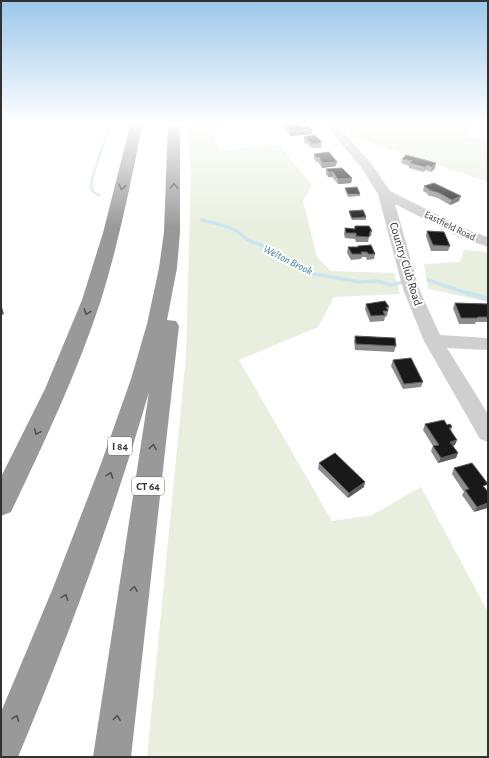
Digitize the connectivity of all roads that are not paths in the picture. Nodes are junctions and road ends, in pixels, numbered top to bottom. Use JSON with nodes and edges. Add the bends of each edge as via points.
{"nodes":[{"id":1,"x":129,"y":157,"type":"edge"},
{"id":2,"x":174,"y":157,"type":"edge"},
{"id":3,"x":359,"y":157,"type":"edge"},
{"id":4,"x":385,"y":194,"type":"junction"},
{"id":5,"x":412,"y":207,"type":"junction"},
{"id":6,"x":390,"y":210,"type":"junction"},
{"id":7,"x":173,"y":214,"type":"junction"},
{"id":8,"x":488,"y":242,"type":"edge"},
{"id":9,"x":433,"y":342,"type":"junction"},
{"id":10,"x":488,"y":344,"type":"edge"},
{"id":11,"x":488,"y":432,"type":"edge"},
{"id":12,"x":1,"y":504,"type":"edge"},
{"id":13,"x":1,"y":754,"type":"edge"},
{"id":14,"x":112,"y":757,"type":"edge"}],
"edges":[{"from":1,"to":12,"type":"highway","one_way":true,"via":[[110,240],[90,304],[57,387]]},
{"from":7,"to":2,"type":"highway","number":"I 84","one_way":true},
{"from":3,"to":4,"type":"street","name":"Country Club Road"},
{"from":4,"to":5,"type":"street","name":"Eastfield Road"},
{"from":4,"to":6,"type":"street","name":"Country Club Road"},
{"from":5,"to":6,"type":"street","name":"Eastfield Road"},
{"from":5,"to":8,"type":"street","name":"Eastfield Road","via":[[465,234]]},
{"from":6,"to":9,"type":"street","name":"Country Club Road","via":[[411,289]]},
{"from":13,"to":7,"type":"highway","number":"I 84","one_way":true,"via":[[63,601],[138,394],[161,304],[168,267]]},
{"from":14,"to":7,"type":"highway","number":"CT 64","one_way":true,"via":[[172,298]]},
{"from":9,"to":10,"type":"street"},
{"from":9,"to":11,"type":"street","name":"Country Club Road"}]}
